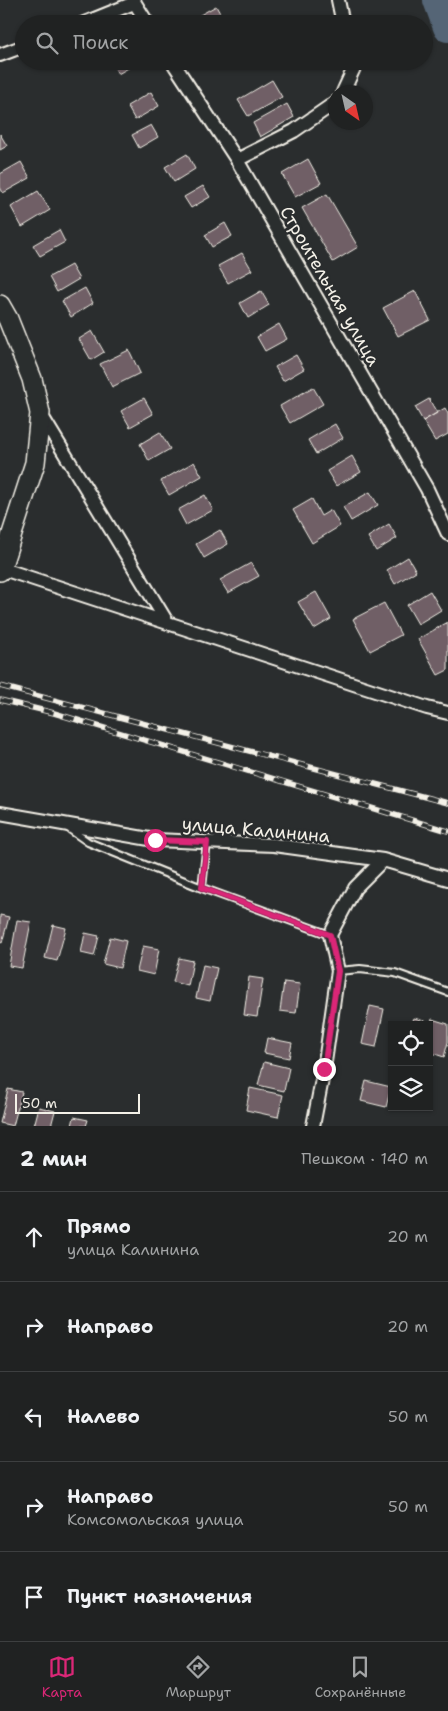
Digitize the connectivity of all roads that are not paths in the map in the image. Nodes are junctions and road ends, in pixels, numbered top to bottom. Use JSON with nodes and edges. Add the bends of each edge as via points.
{"nodes":[{"id":1,"x":338,"y":0,"type":"edge"},
{"id":2,"x":133,"y":2,"type":"edge"},
{"id":3,"x":103,"y":15,"type":"edge"},
{"id":4,"x":142,"y":15,"type":"edge"},
{"id":5,"x":341,"y":15,"type":"edge"},
{"id":6,"x":15,"y":49,"type":"edge"},
{"id":7,"x":0,"y":55,"type":"edge"},
{"id":8,"x":178,"y":70,"type":"edge"},
{"id":9,"x":353,"y":70,"type":"edge"},
{"id":10,"x":346,"y":85,"type":"edge"},
{"id":11,"x":328,"y":108,"type":"edge"},
{"id":12,"x":237,"y":160,"type":"junction"},
{"id":13,"x":0,"y":304,"type":"edge"},
{"id":14,"x":40,"y":412,"type":"junction"},
{"id":15,"x":448,"y":534,"type":"edge"},
{"id":16,"x":0,"y":569,"type":"edge"},
{"id":17,"x":167,"y":622,"type":"junction"},
{"id":18,"x":448,"y":713,"type":"edge"},
{"id":19,"x":0,"y":813,"type":"edge"},
{"id":20,"x":60,"y":823,"type":"junction"},
{"id":21,"x":207,"y":842,"type":"junction"},
{"id":22,"x":383,"y":860,"type":"junction"},
{"id":23,"x":448,"y":879,"type":"edge"},
{"id":24,"x":202,"y":888,"type":"junction"},
{"id":25,"x":330,"y":935,"type":"junction"},
{"id":26,"x":338,"y":971,"type":"junction"},
{"id":27,"x":448,"y":992,"type":"edge"},
{"id":28,"x":312,"y":1126,"type":"edge"}],
"edges":[{"from":1,"to":5,"type":"street"},
{"from":2,"to":3,"type":"street"},
{"from":2,"to":4,"type":"street"},
{"from":6,"to":7,"type":"street"},
{"from":8,"to":12,"type":"street","name":"Строительная улица"},
{"from":9,"to":10,"type":"street"},
{"from":11,"to":12,"type":"street","via":[[294,131]]},
{"from":12,"to":15,"type":"street","name":"Строительная улица","via":[[427,489]]},
{"from":13,"to":14,"type":"main road","via":[[32,379]]},
{"from":14,"to":16,"type":"main road","via":[[35,462]]},
{"from":14,"to":17,"type":"street"},
{"from":16,"to":17,"type":"street"},
{"from":17,"to":18,"type":"street"},
{"from":19,"to":20,"type":"street","name":"улица Калинина"},
{"from":20,"to":21,"type":"street","name":"улица Калинина","via":[[155,840]]},
{"from":20,"to":24,"type":"lane","via":[[88,842]]},
{"from":21,"to":22,"type":"street","name":"улица Калинина","via":[[274,845]]},
{"from":21,"to":24,"type":"lane"},
{"from":22,"to":23,"type":"street","name":"улица Калинина"},
{"from":22,"to":25,"type":"street","via":[[355,888]]},
{"from":24,"to":25,"type":"lane"},
{"from":25,"to":26,"type":"street"},
{"from":26,"to":27,"type":"lane","via":[[360,969],[395,973]]},
{"from":26,"to":28,"type":"street"}]}
